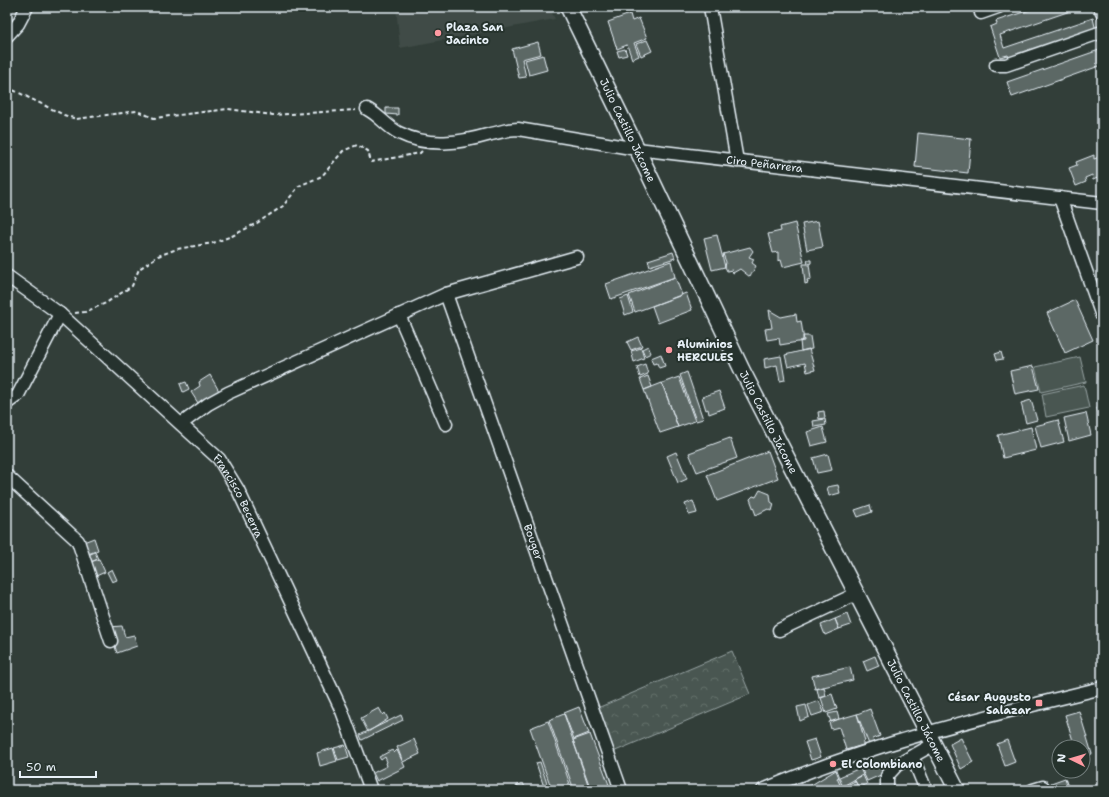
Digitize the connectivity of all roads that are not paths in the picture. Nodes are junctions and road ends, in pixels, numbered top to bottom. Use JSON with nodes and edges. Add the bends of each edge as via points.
{"nodes":[{"id":1,"x":27,"y":7,"type":"edge"},
{"id":2,"x":568,"y":7,"type":"edge"},
{"id":3,"x":710,"y":7,"type":"edge"},
{"id":4,"x":998,"y":7,"type":"edge"},
{"id":5,"x":1100,"y":7,"type":"edge"},
{"id":6,"x":1102,"y":12,"type":"edge"},
{"id":7,"x":981,"y":13,"type":"dead end"},
{"id":8,"x":1102,"y":32,"type":"edge"},
{"id":9,"x":7,"y":36,"type":"edge"},
{"id":10,"x":996,"y":66,"type":"dead end"},
{"id":11,"x":367,"y":109,"type":"road end"},
{"id":12,"x":637,"y":149,"type":"junction"},
{"id":13,"x":737,"y":161,"type":"junction"},
{"id":14,"x":1060,"y":198,"type":"junction"},
{"id":15,"x":1102,"y":203,"type":"edge"},
{"id":16,"x":577,"y":257,"type":"dead end"},
{"id":17,"x":7,"y":276,"type":"edge"},
{"id":18,"x":446,"y":294,"type":"junction"},
{"id":19,"x":60,"y":314,"type":"junction"},
{"id":20,"x":399,"y":315,"type":"junction"},
{"id":21,"x":1102,"y":316,"type":"edge"},
{"id":22,"x":7,"y":403,"type":"edge"},
{"id":23,"x":181,"y":424,"type":"junction"},
{"id":24,"x":446,"y":424,"type":"dead end"},
{"id":25,"x":7,"y":476,"type":"edge"},
{"id":26,"x":856,"y":594,"type":"junction"},
{"id":27,"x":779,"y":630,"type":"dead end"},
{"id":28,"x":111,"y":641,"type":"dead end"},
{"id":29,"x":1102,"y":688,"type":"edge"},
{"id":30,"x":930,"y":738,"type":"junction"},
{"id":31,"x":912,"y":756,"type":"junction"},
{"id":32,"x":790,"y":785,"type":"edge"},
{"id":33,"x":371,"y":790,"type":"edge"},
{"id":34,"x":621,"y":790,"type":"edge"},
{"id":35,"x":763,"y":790,"type":"edge"},
{"id":36,"x":888,"y":790,"type":"edge"},
{"id":37,"x":926,"y":790,"type":"edge"},
{"id":38,"x":957,"y":790,"type":"edge"}],
"edges":[{"from":1,"to":9,"type":"street","via":[[18,24]]},
{"from":2,"to":12,"type":"main road","name":"Julio Castillo Jácome"},
{"from":3,"to":13,"type":"street"},
{"from":4,"to":7,"type":"street"},
{"from":5,"to":6,"type":"street"},
{"from":8,"to":10,"type":"street","via":[[1006,65]]},
{"from":11,"to":12,"type":"street","name":"Ciro Peñarrera","via":[[400,134],[429,143],[453,143],[505,129],[518,129]]},
{"from":12,"to":13,"type":"street","name":"Ciro Peñarrera"},
{"from":12,"to":26,"type":"main road","name":"Julio Castillo Jácome","via":[[742,370]]},
{"from":13,"to":14,"type":"street","name":"Ciro Peñarrera"},
{"from":14,"to":15,"type":"street","name":"Ciro Peñarrera"},
{"from":14,"to":21,"type":"street"},
{"from":16,"to":18,"type":"street"},
{"from":17,"to":19,"type":"street","name":"Francisco Becerra"},
{"from":18,"to":20,"type":"street"},
{"from":18,"to":34,"type":"street","name":"Bouger"},
{"from":19,"to":22,"type":"street","via":[[18,395]]},
{"from":19,"to":23,"type":"street","name":"Francisco Becerra"},
{"from":20,"to":23,"type":"street","via":[[228,393]]},
{"from":20,"to":24,"type":"street"},
{"from":23,"to":33,"type":"street","name":"Francisco Becerra","via":[[220,459],[238,490],[342,711]]},
{"from":25,"to":28,"type":"street","via":[[78,541]]},
{"from":26,"to":27,"type":"street"},
{"from":26,"to":30,"type":"main road","name":"Julio Castillo Jácome"},
{"from":29,"to":30,"type":"street"},
{"from":30,"to":31,"type":"street"},
{"from":30,"to":32,"type":"street","via":[[831,762]]},
{"from":30,"to":38,"type":"main road","name":"Julio Castillo Jácome"},
{"from":31,"to":36,"type":"street","via":[[897,765],[887,776]]},
{"from":31,"to":37,"type":"street"},
{"from":32,"to":35,"type":"street"}]}
